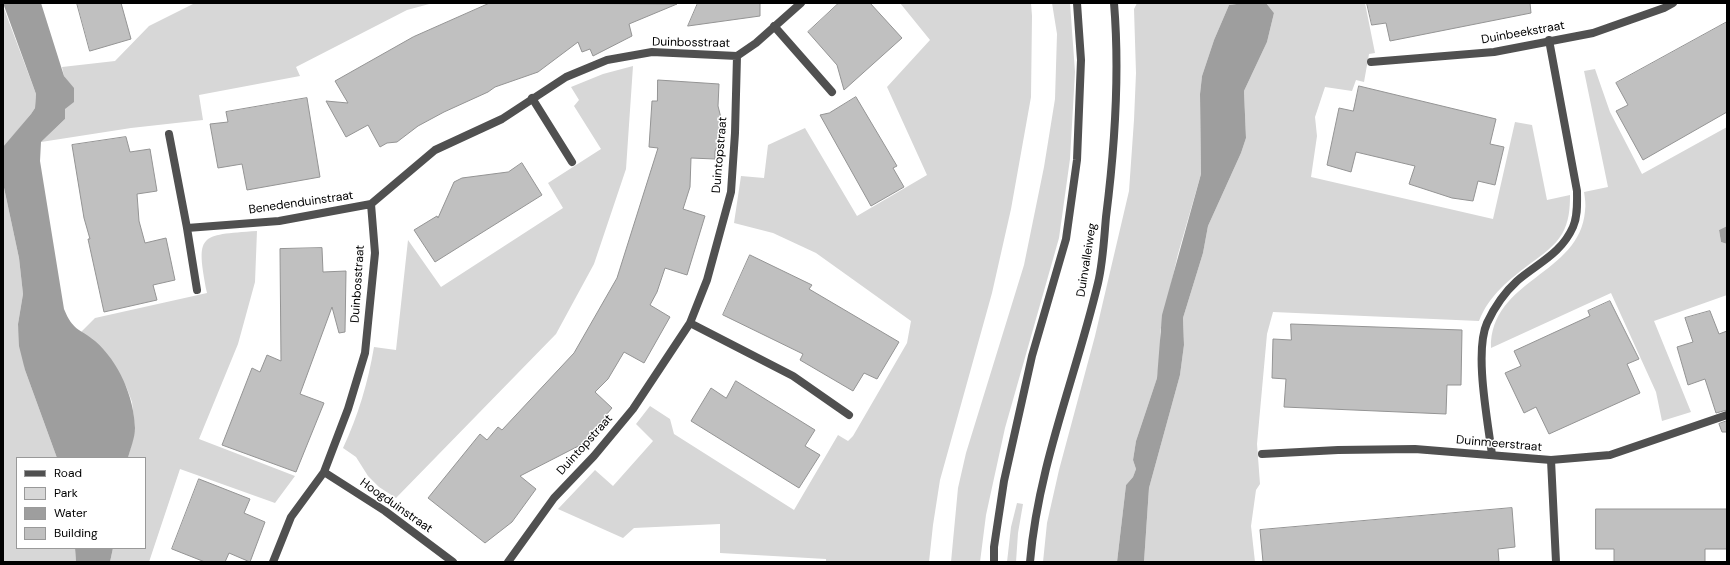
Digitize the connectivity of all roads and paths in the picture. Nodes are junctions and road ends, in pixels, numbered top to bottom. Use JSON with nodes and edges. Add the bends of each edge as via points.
{"nodes":[{"id":1,"x":801,"y":3,"type":"edge"},
{"id":2,"x":1077,"y":3,"type":"edge"},
{"id":3,"x":1114,"y":3,"type":"edge"},
{"id":4,"x":1673,"y":3,"type":"edge"},
{"id":5,"x":774,"y":26,"type":"junction"},
{"id":6,"x":1549,"y":40,"type":"junction"},
{"id":7,"x":737,"y":56,"type":"junction"},
{"id":8,"x":1371,"y":62,"type":"dead end"},
{"id":9,"x":832,"y":92,"type":"dead end"},
{"id":10,"x":532,"y":98,"type":"junction"},
{"id":11,"x":169,"y":134,"type":"dead end"},
{"id":12,"x":572,"y":162,"type":"dead end"},
{"id":13,"x":371,"y":204,"type":"junction"},
{"id":14,"x":187,"y":228,"type":"junction"},
{"id":15,"x":197,"y":290,"type":"dead end"},
{"id":16,"x":690,"y":322,"type":"junction"},
{"id":17,"x":849,"y":414,"type":"dead end"},
{"id":18,"x":1727,"y":415,"type":"edge"},
{"id":19,"x":1262,"y":454,"type":"dead end"},
{"id":20,"x":1492,"y":455,"type":"junction"},
{"id":21,"x":1551,"y":460,"type":"junction"},
{"id":22,"x":324,"y":472,"type":"junction"},
{"id":23,"x":274,"y":562,"type":"edge"},
{"id":24,"x":453,"y":562,"type":"edge"},
{"id":25,"x":508,"y":562,"type":"edge"},
{"id":26,"x":994,"y":562,"type":"edge"},
{"id":27,"x":1030,"y":562,"type":"edge"},
{"id":28,"x":1556,"y":562,"type":"edge"}],
"edges":[{"from":1,"to":5,"type":"street"},
{"from":2,"to":26,"type":"street","name":"Duinvalleiweg","via":[[1081,60],[1077,160],[1066,238],[1032,356],[1004,481]]},
{"from":3,"to":27,"type":"street","name":"Duinvalleiweg","via":[[1117,88],[1114,157],[1098,282],[1043,480],[1033,528]]},
{"from":4,"to":6,"type":"street","name":"Duinbeekstraat","via":[[1593,33]]},
{"from":5,"to":7,"type":"street"},
{"from":5,"to":9,"type":"street"},
{"from":6,"to":8,"type":"street","name":"Duinbeekstraat","via":[[1494,52]]},
{"from":6,"to":20,"type":"street","via":[[1577,191],[1576,214],[1573,227],[1558,250],[1517,282],[1500,301],[1487,324],[1482,349]]},
{"from":7,"to":10,"type":"street","name":"Duinbosstraat","via":[[652,52],[607,60],[559,80]]},
{"from":7,"to":16,"type":"street","name":"Duintopstraat","via":[[730,192],[707,280]]},
{"from":10,"to":12,"type":"street"},
{"from":10,"to":13,"type":"street","name":"Duinbosstraat","via":[[502,119],[435,150]]},
{"from":11,"to":14,"type":"street"},
{"from":13,"to":14,"type":"street","name":"Benedenduinstraat","via":[[279,221]]},
{"from":13,"to":22,"type":"street","name":"Duinbosstraat","via":[[375,253],[365,353],[348,409]]},
{"from":14,"to":15,"type":"street"},
{"from":16,"to":17,"type":"street","via":[[793,376]]},
{"from":16,"to":25,"type":"street","name":"Duintopstraat","via":[[634,409],[554,498]]},
{"from":18,"to":21,"type":"street","name":"Duinmeerstraat","via":[[1610,455]]},
{"from":19,"to":20,"type":"street","name":"Duinmeerstraat","via":[[1415,449]]},
{"from":20,"to":21,"type":"street","name":"Duinmeerstraat"},
{"from":21,"to":28,"type":"street"},
{"from":22,"to":23,"type":"street","name":"Duinbosstraat","via":[[292,517]]},
{"from":22,"to":24,"type":"street","name":"Hoogduinstraat","via":[[386,511]]}]}
